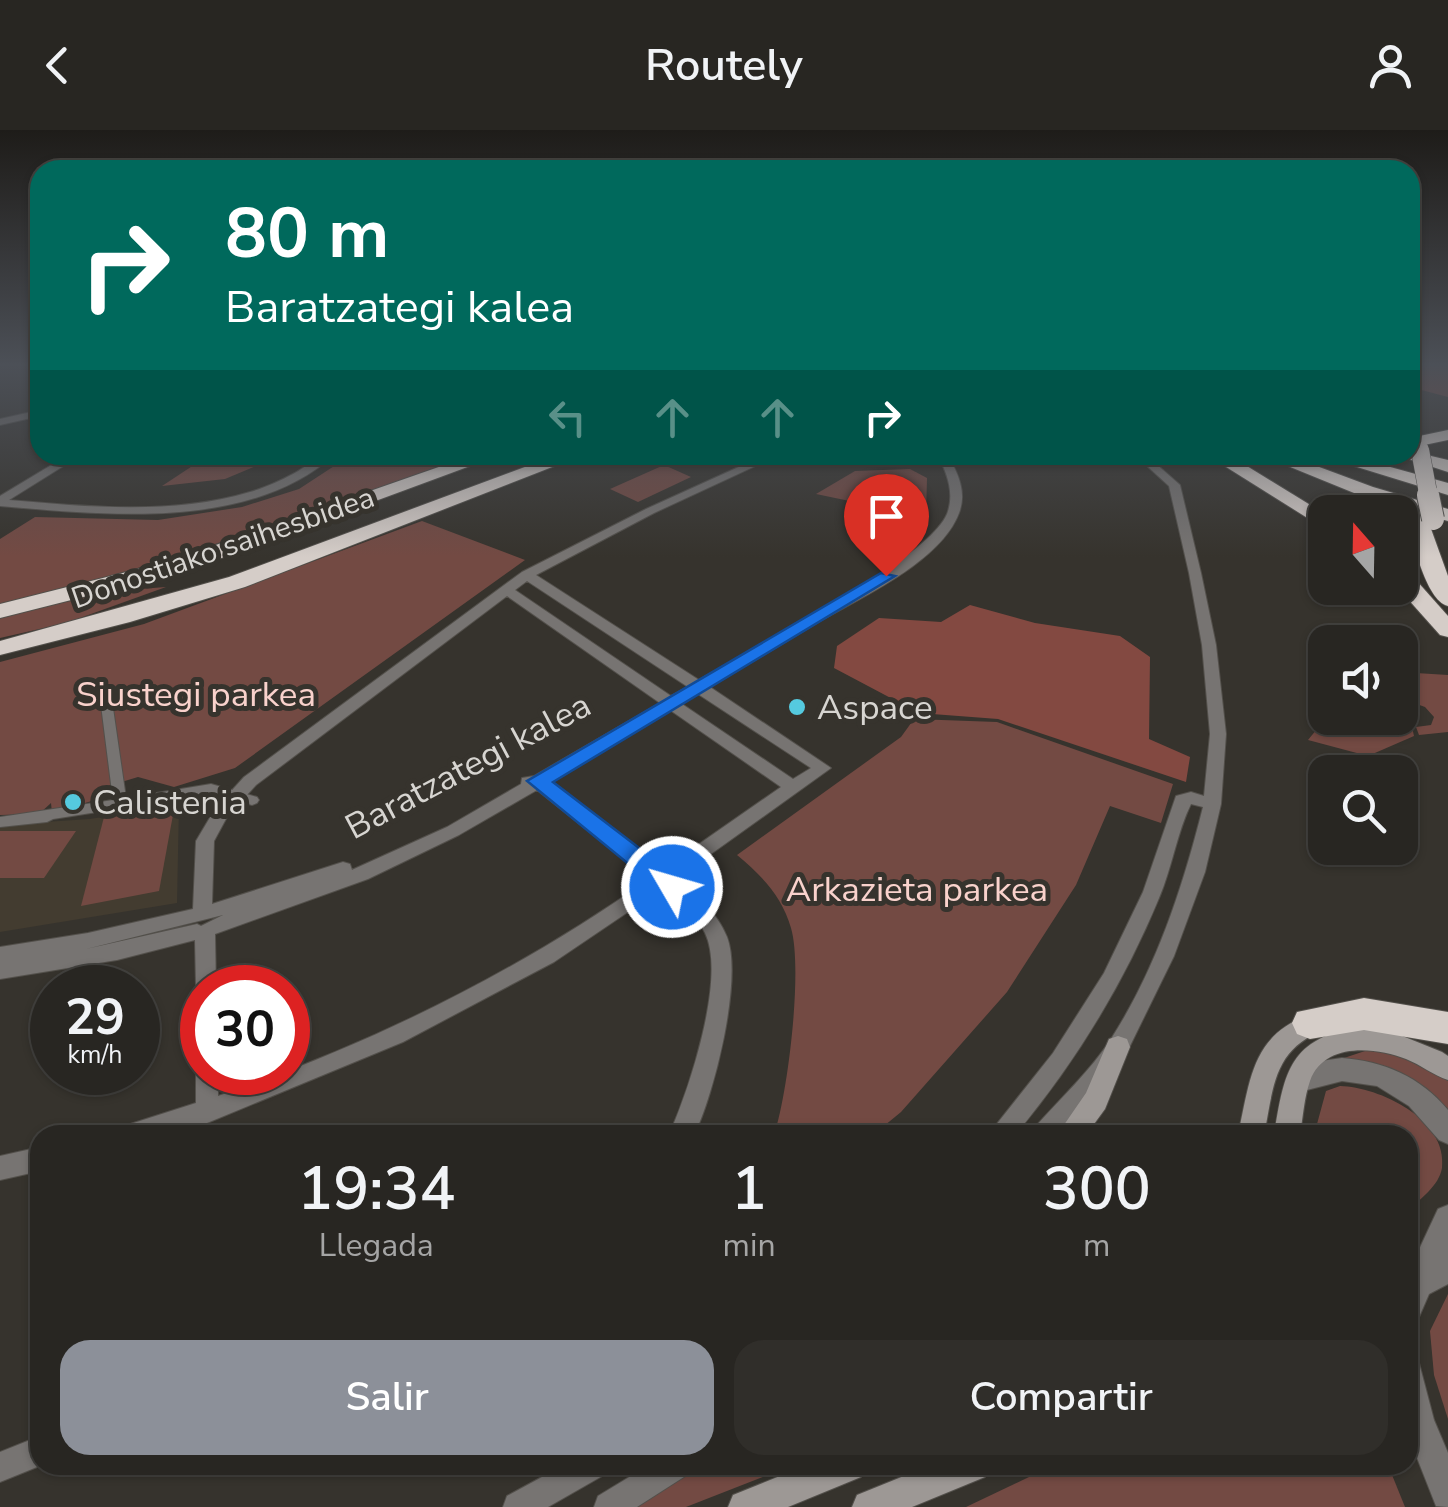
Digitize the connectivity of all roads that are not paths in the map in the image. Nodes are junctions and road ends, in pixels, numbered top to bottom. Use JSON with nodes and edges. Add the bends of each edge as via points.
{"nodes":[{"id":1,"x":1448,"y":437,"type":"edge"},
{"id":2,"x":1420,"y":446,"type":"edge"},
{"id":3,"x":1420,"y":454,"type":"edge"},
{"id":4,"x":42,"y":465,"type":"edge"},
{"id":5,"x":60,"y":465,"type":"edge"},
{"id":6,"x":317,"y":465,"type":"edge"},
{"id":7,"x":463,"y":465,"type":"edge"},
{"id":8,"x":547,"y":465,"type":"edge"},
{"id":9,"x":752,"y":465,"type":"edge"},
{"id":10,"x":949,"y":465,"type":"edge"},
{"id":11,"x":1152,"y":465,"type":"edge"},
{"id":12,"x":1232,"y":465,"type":"edge"},
{"id":13,"x":1274,"y":465,"type":"edge"},
{"id":14,"x":1283,"y":465,"type":"edge"},
{"id":15,"x":1362,"y":465,"type":"edge"},
{"id":16,"x":1414,"y":465,"type":"edge"},
{"id":17,"x":1416,"y":465,"type":"edge"},
{"id":18,"x":1448,"y":465,"type":"edge"},
{"id":19,"x":1448,"y":474,"type":"edge"},
{"id":20,"x":0,"y":490,"type":"edge"},
{"id":21,"x":1448,"y":490,"type":"edge"},
{"id":22,"x":1309,"y":495,"type":"edge"},
{"id":23,"x":0,"y":502,"type":"edge"},
{"id":24,"x":1308,"y":512,"type":"edge"},
{"id":25,"x":1432,"y":516,"type":"edge"},
{"id":26,"x":1448,"y":566,"type":"edge"},
{"id":27,"x":527,"y":575,"type":"junction"},
{"id":28,"x":506,"y":590,"type":"junction"},
{"id":29,"x":1418,"y":596,"type":"edge"},
{"id":30,"x":1448,"y":599,"type":"edge"},
{"id":31,"x":1417,"y":605,"type":"edge"},
{"id":32,"x":0,"y":611,"type":"edge"},
{"id":33,"x":1448,"y":630,"type":"edge"},
{"id":34,"x":1448,"y":639,"type":"edge"},
{"id":35,"x":0,"y":648,"type":"edge"},
{"id":36,"x":698,"y":686,"type":"junction"},
{"id":37,"x":666,"y":700,"type":"junction"},
{"id":38,"x":102,"y":702,"type":"dead end"},
{"id":39,"x":538,"y":781,"type":"junction"},
{"id":40,"x":792,"y":787,"type":"junction"},
{"id":41,"x":245,"y":798,"type":"junction"},
{"id":42,"x":1212,"y":804,"type":"junction"},
{"id":43,"x":120,"y":805,"type":"junction"},
{"id":44,"x":468,"y":810,"type":"junction"},
{"id":45,"x":0,"y":822,"type":"edge"},
{"id":46,"x":662,"y":878,"type":"junction"},
{"id":47,"x":204,"y":923,"type":"junction"},
{"id":48,"x":0,"y":958,"type":"edge"},
{"id":49,"x":205,"y":965,"type":"edge"},
{"id":50,"x":0,"y":971,"type":"edge"},
{"id":51,"x":1310,"y":1023,"type":"junction"},
{"id":52,"x":1448,"y":1028,"type":"edge"},
{"id":53,"x":1448,"y":1038,"type":"edge"},
{"id":54,"x":1118,"y":1047,"type":"junction"},
{"id":55,"x":1448,"y":1069,"type":"edge"},
{"id":56,"x":1298,"y":1080,"type":"junction"},
{"id":57,"x":208,"y":1095,"type":"edge"},
{"id":58,"x":208,"y":1112,"type":"junction"},
{"id":59,"x":163,"y":1125,"type":"edge"},
{"id":60,"x":684,"y":1125,"type":"edge"},
{"id":61,"x":1008,"y":1125,"type":"edge"},
{"id":62,"x":1052,"y":1125,"type":"edge"},
{"id":63,"x":1078,"y":1125,"type":"edge"},
{"id":64,"x":1253,"y":1125,"type":"edge"},
{"id":65,"x":1289,"y":1125,"type":"edge"},
{"id":66,"x":1448,"y":1131,"type":"edge"},
{"id":67,"x":30,"y":1161,"type":"edge"},
{"id":68,"x":0,"y":1168,"type":"edge"},
{"id":69,"x":1446,"y":1244,"type":"edge"},
{"id":70,"x":1418,"y":1286,"type":"edge"},
{"id":71,"x":1418,"y":1420,"type":"edge"},
{"id":72,"x":30,"y":1454,"type":"edge"},
{"id":73,"x":0,"y":1467,"type":"edge"},
{"id":74,"x":576,"y":1475,"type":"edge"},
{"id":75,"x":661,"y":1475,"type":"edge"},
{"id":76,"x":825,"y":1475,"type":"edge"},
{"id":77,"x":948,"y":1475,"type":"edge"},
{"id":78,"x":1448,"y":1494,"type":"edge"},
{"id":79,"x":518,"y":1507,"type":"edge"},
{"id":80,"x":610,"y":1507,"type":"edge"},
{"id":81,"x":744,"y":1507,"type":"edge"},
{"id":82,"x":870,"y":1507,"type":"edge"}],
"edges":[{"from":1,"to":2,"type":"highway"},
{"from":3,"to":18,"type":"highway"},
{"from":4,"to":20,"type":"street"},
{"from":5,"to":23,"type":"street"},
{"from":6,"to":23,"type":"street","via":[[277,485],[184,508],[127,512]]},
{"from":7,"to":32,"type":"highway","name":"Donostiako saihesbidea","via":[[178,566]]},
{"from":8,"to":35,"type":"highway","name":"Donostiako saihesbidea","via":[[237,582]]},
{"from":9,"to":27,"type":"street"},
{"from":10,"to":36,"type":"street","name":"Baratzategi kalea","via":[[958,503],[939,536],[891,574]]},
{"from":11,"to":42,"type":"street","via":[[1174,484],[1209,645],[1218,734]]},
{"from":12,"to":24,"type":"highway"},
{"from":13,"to":22,"type":"highway"},
{"from":14,"to":25,"type":"highway"},
{"from":15,"to":21,"type":"highway"},
{"from":16,"to":19,"type":"highway"},
{"from":17,"to":25,"type":"highway"},
{"from":25,"to":26,"type":"highway"},
{"from":25,"to":30,"type":"highway","via":[[1429,560]]},
{"from":27,"to":28,"type":"street"},
{"from":27,"to":36,"type":"street"},
{"from":28,"to":37,"type":"street"},
{"from":28,"to":41,"type":"street","via":[[250,781]]},
{"from":29,"to":33,"type":"highway"},
{"from":31,"to":34,"type":"highway"},
{"from":36,"to":37,"type":"street","name":"Baratzategi kalea"},
{"from":36,"to":40,"type":"street","via":[[823,768]]},
{"from":37,"to":39,"type":"street","name":"Baratzategi kalea"},
{"from":37,"to":40,"type":"street"},
{"from":37,"to":44,"type":"street","name":"Baratzategi kalea"},
{"from":38,"to":43,"type":"street"},
{"from":39,"to":44,"type":"street"},
{"from":39,"to":46,"type":"street"},
{"from":39,"to":47,"type":"street","name":"Baratzategi kalea","via":[[361,874]]},
{"from":40,"to":46,"type":"street"},
{"from":41,"to":43,"type":"street","via":[[211,789]]},
{"from":41,"to":47,"type":"street","via":[[221,813],[204,840]]},
{"from":42,"to":54,"type":"street","via":[[1196,872],[1164,956]]},
{"from":42,"to":61,"type":"street","via":[[1182,800],[1170,850],[1123,963]]},
{"from":43,"to":45,"type":"street"},
{"from":44,"to":47,"type":"street","name":"Baratzategi kalea"},
{"from":46,"to":58,"type":"street","via":[[489,989]]},
{"from":46,"to":60,"type":"street","via":[[713,925],[722,956],[707,1063]]},
{"from":47,"to":48,"type":"street","name":"Baratzategi kalea"},
{"from":47,"to":49,"type":"street"},
{"from":47,"to":50,"type":"street","name":"Baratzategi kalea","via":[[118,952]]},
{"from":51,"to":52,"type":"highway","via":[[1364,1014]]},
{"from":51,"to":53,"type":"main road","via":[[1362,1020]]},
{"from":51,"to":64,"type":"main road","via":[[1269,1059]]},
{"from":54,"to":62,"type":"street"},
{"from":54,"to":63,"type":"main road","via":[[1096,1101]]},
{"from":55,"to":56,"type":"main road","via":[[1390,1042],[1346,1042],[1313,1056]]},
{"from":56,"to":65,"type":"main road"},
{"from":56,"to":66,"type":"street","via":[[1338,1067],[1371,1072],[1421,1100]]},
{"from":57,"to":58,"type":"street"},
{"from":58,"to":59,"type":"street"},
{"from":67,"to":68,"type":"street"},
{"from":69,"to":70,"type":"street"},
{"from":71,"to":78,"type":"street"},
{"from":72,"to":73,"type":"street"},
{"from":74,"to":79,"type":"street"},
{"from":75,"to":80,"type":"street"},
{"from":76,"to":81,"type":"main road"},
{"from":77,"to":82,"type":"main road"}]}
